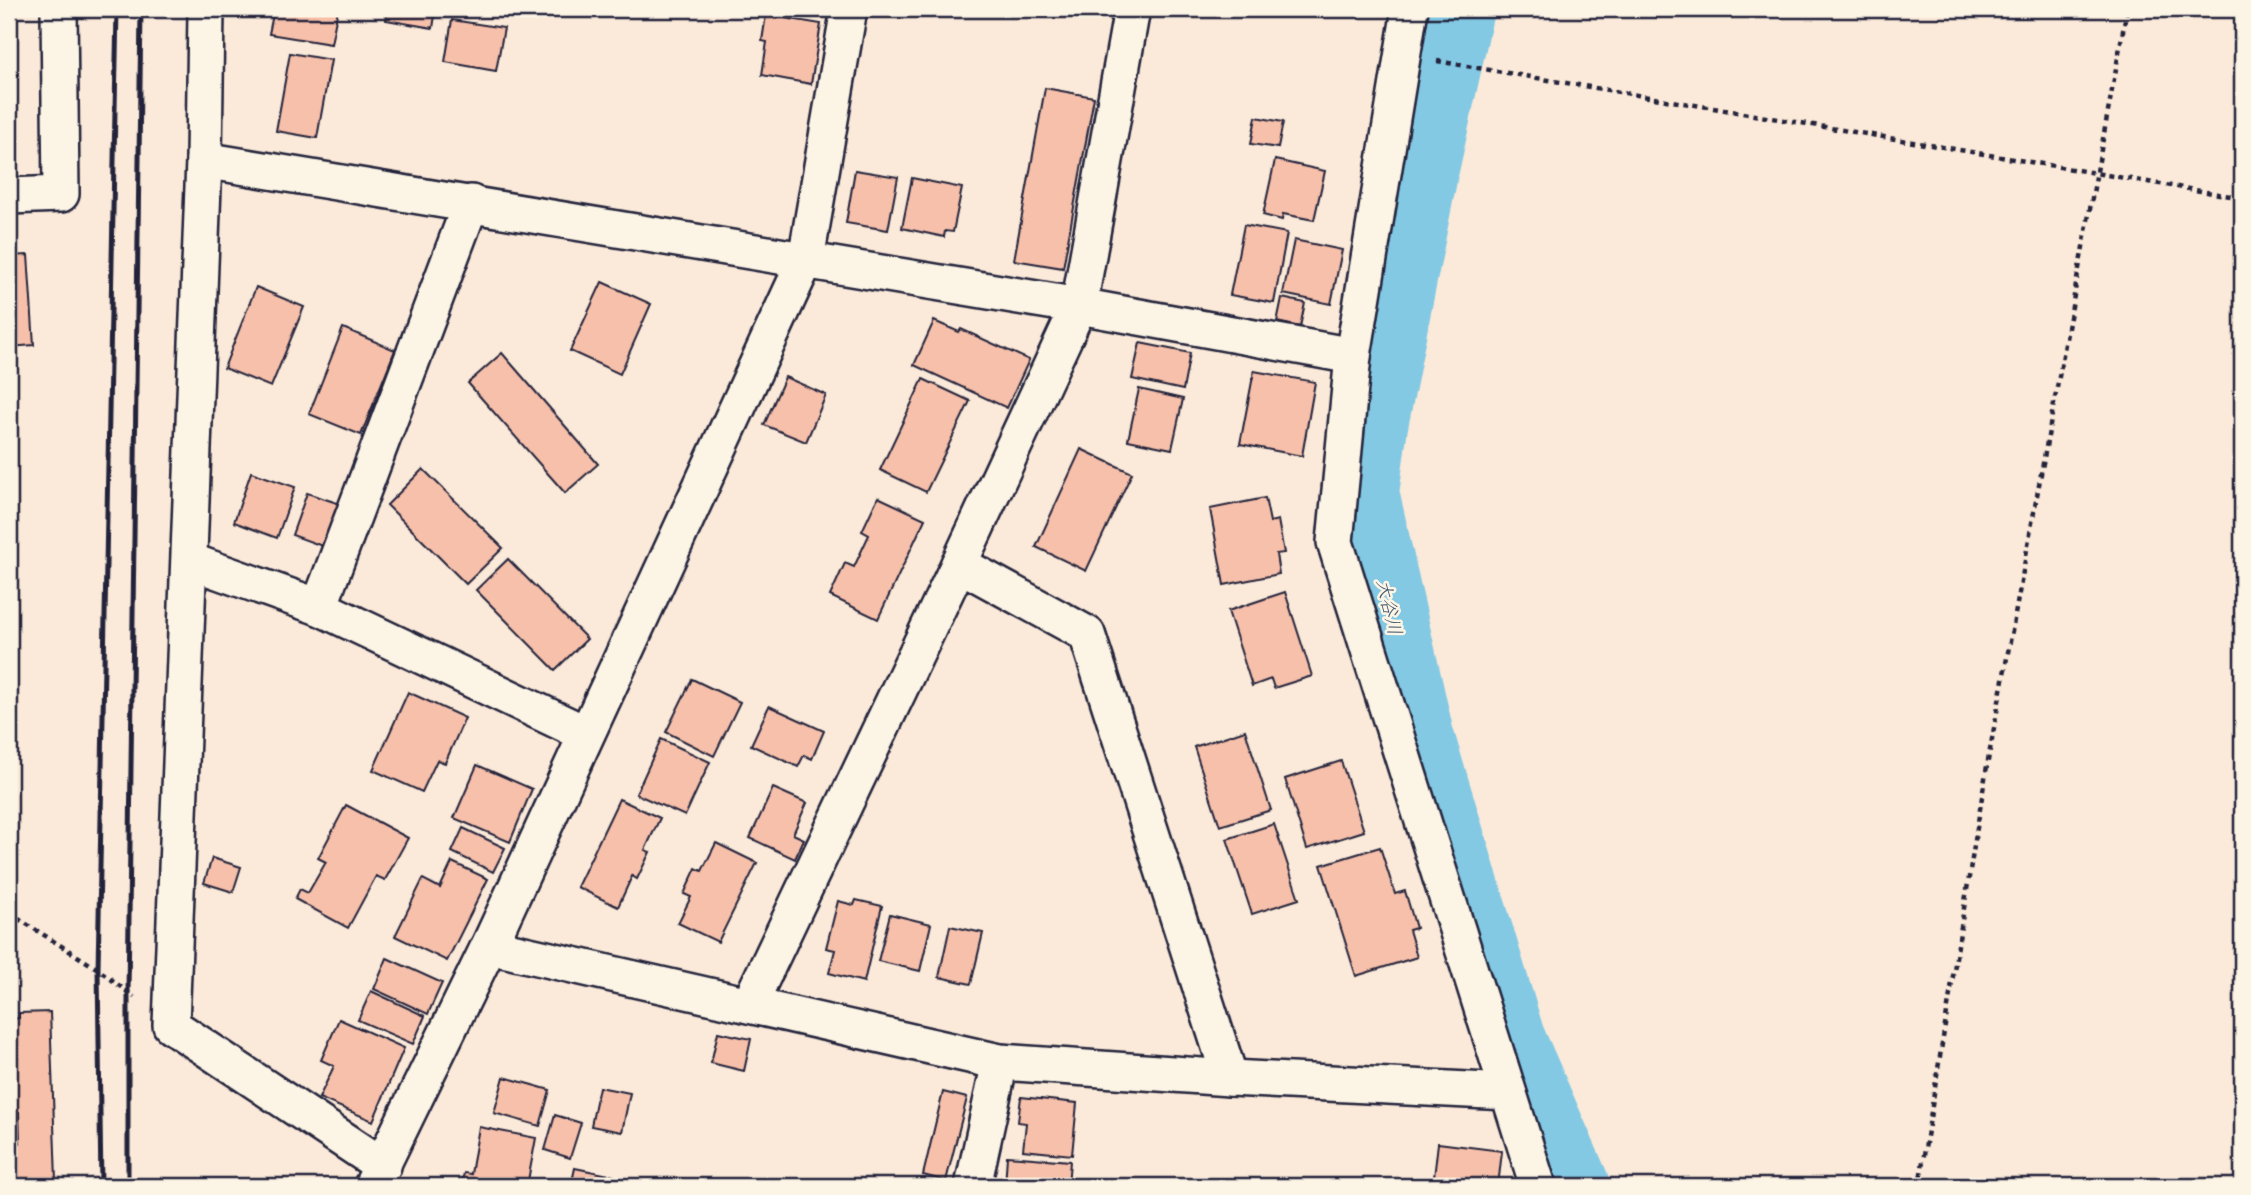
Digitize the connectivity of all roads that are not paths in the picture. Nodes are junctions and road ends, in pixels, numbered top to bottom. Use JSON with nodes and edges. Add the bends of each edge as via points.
{"nodes":[{"id":1,"x":59,"y":9,"type":"edge"},
{"id":2,"x":206,"y":9,"type":"edge"},
{"id":3,"x":849,"y":9,"type":"edge"},
{"id":4,"x":1132,"y":9,"type":"edge"},
{"id":5,"x":1409,"y":9,"type":"edge"},
{"id":6,"x":204,"y":160,"type":"junction"},
{"id":7,"x":9,"y":196,"type":"edge"},
{"id":8,"x":471,"y":203,"type":"junction"},
{"id":9,"x":806,"y":259,"type":"junction"},
{"id":10,"x":1079,"y":306,"type":"junction"},
{"id":11,"x":1353,"y":356,"type":"junction"},
{"id":12,"x":190,"y":561,"type":"junction"},
{"id":13,"x":959,"y":565,"type":"junction"},
{"id":14,"x":319,"y":607,"type":"junction"},
{"id":15,"x":586,"y":734,"type":"junction"},
{"id":16,"x":489,"y":946,"type":"junction"},
{"id":17,"x":749,"y":1005,"type":"junction"},
{"id":18,"x":1000,"y":1062,"type":"junction"},
{"id":19,"x":1230,"y":1078,"type":"junction"},
{"id":20,"x":1508,"y":1092,"type":"junction"},
{"id":21,"x":377,"y":1176,"type":"edge"},
{"id":22,"x":973,"y":1186,"type":"edge"},
{"id":23,"x":1538,"y":1186,"type":"edge"}],
"edges":[{"from":1,"to":7,"type":"street","via":[[61,194]]},
{"from":2,"to":6,"type":"street"},
{"from":3,"to":9,"type":"street"},
{"from":4,"to":10,"type":"street"},
{"from":5,"to":11,"type":"street"},
{"from":6,"to":8,"type":"street"},
{"from":6,"to":12,"type":"street"},
{"from":8,"to":9,"type":"street"},
{"from":8,"to":14,"type":"street"},
{"from":9,"to":10,"type":"street"},
{"from":9,"to":15,"type":"street"},
{"from":10,"to":11,"type":"street"},
{"from":10,"to":13,"type":"street"},
{"from":11,"to":20,"type":"street","via":[[1335,542]]},
{"from":12,"to":14,"type":"street"},
{"from":12,"to":21,"type":"street","via":[[171,1025]]},
{"from":13,"to":17,"type":"street"},
{"from":13,"to":19,"type":"street","via":[[1087,634]]},
{"from":14,"to":15,"type":"street"},
{"from":15,"to":16,"type":"street"},
{"from":16,"to":17,"type":"street"},
{"from":16,"to":21,"type":"street"},
{"from":17,"to":18,"type":"street"},
{"from":18,"to":19,"type":"street"},
{"from":18,"to":22,"type":"street"},
{"from":19,"to":20,"type":"street"},
{"from":20,"to":23,"type":"street"}]}
